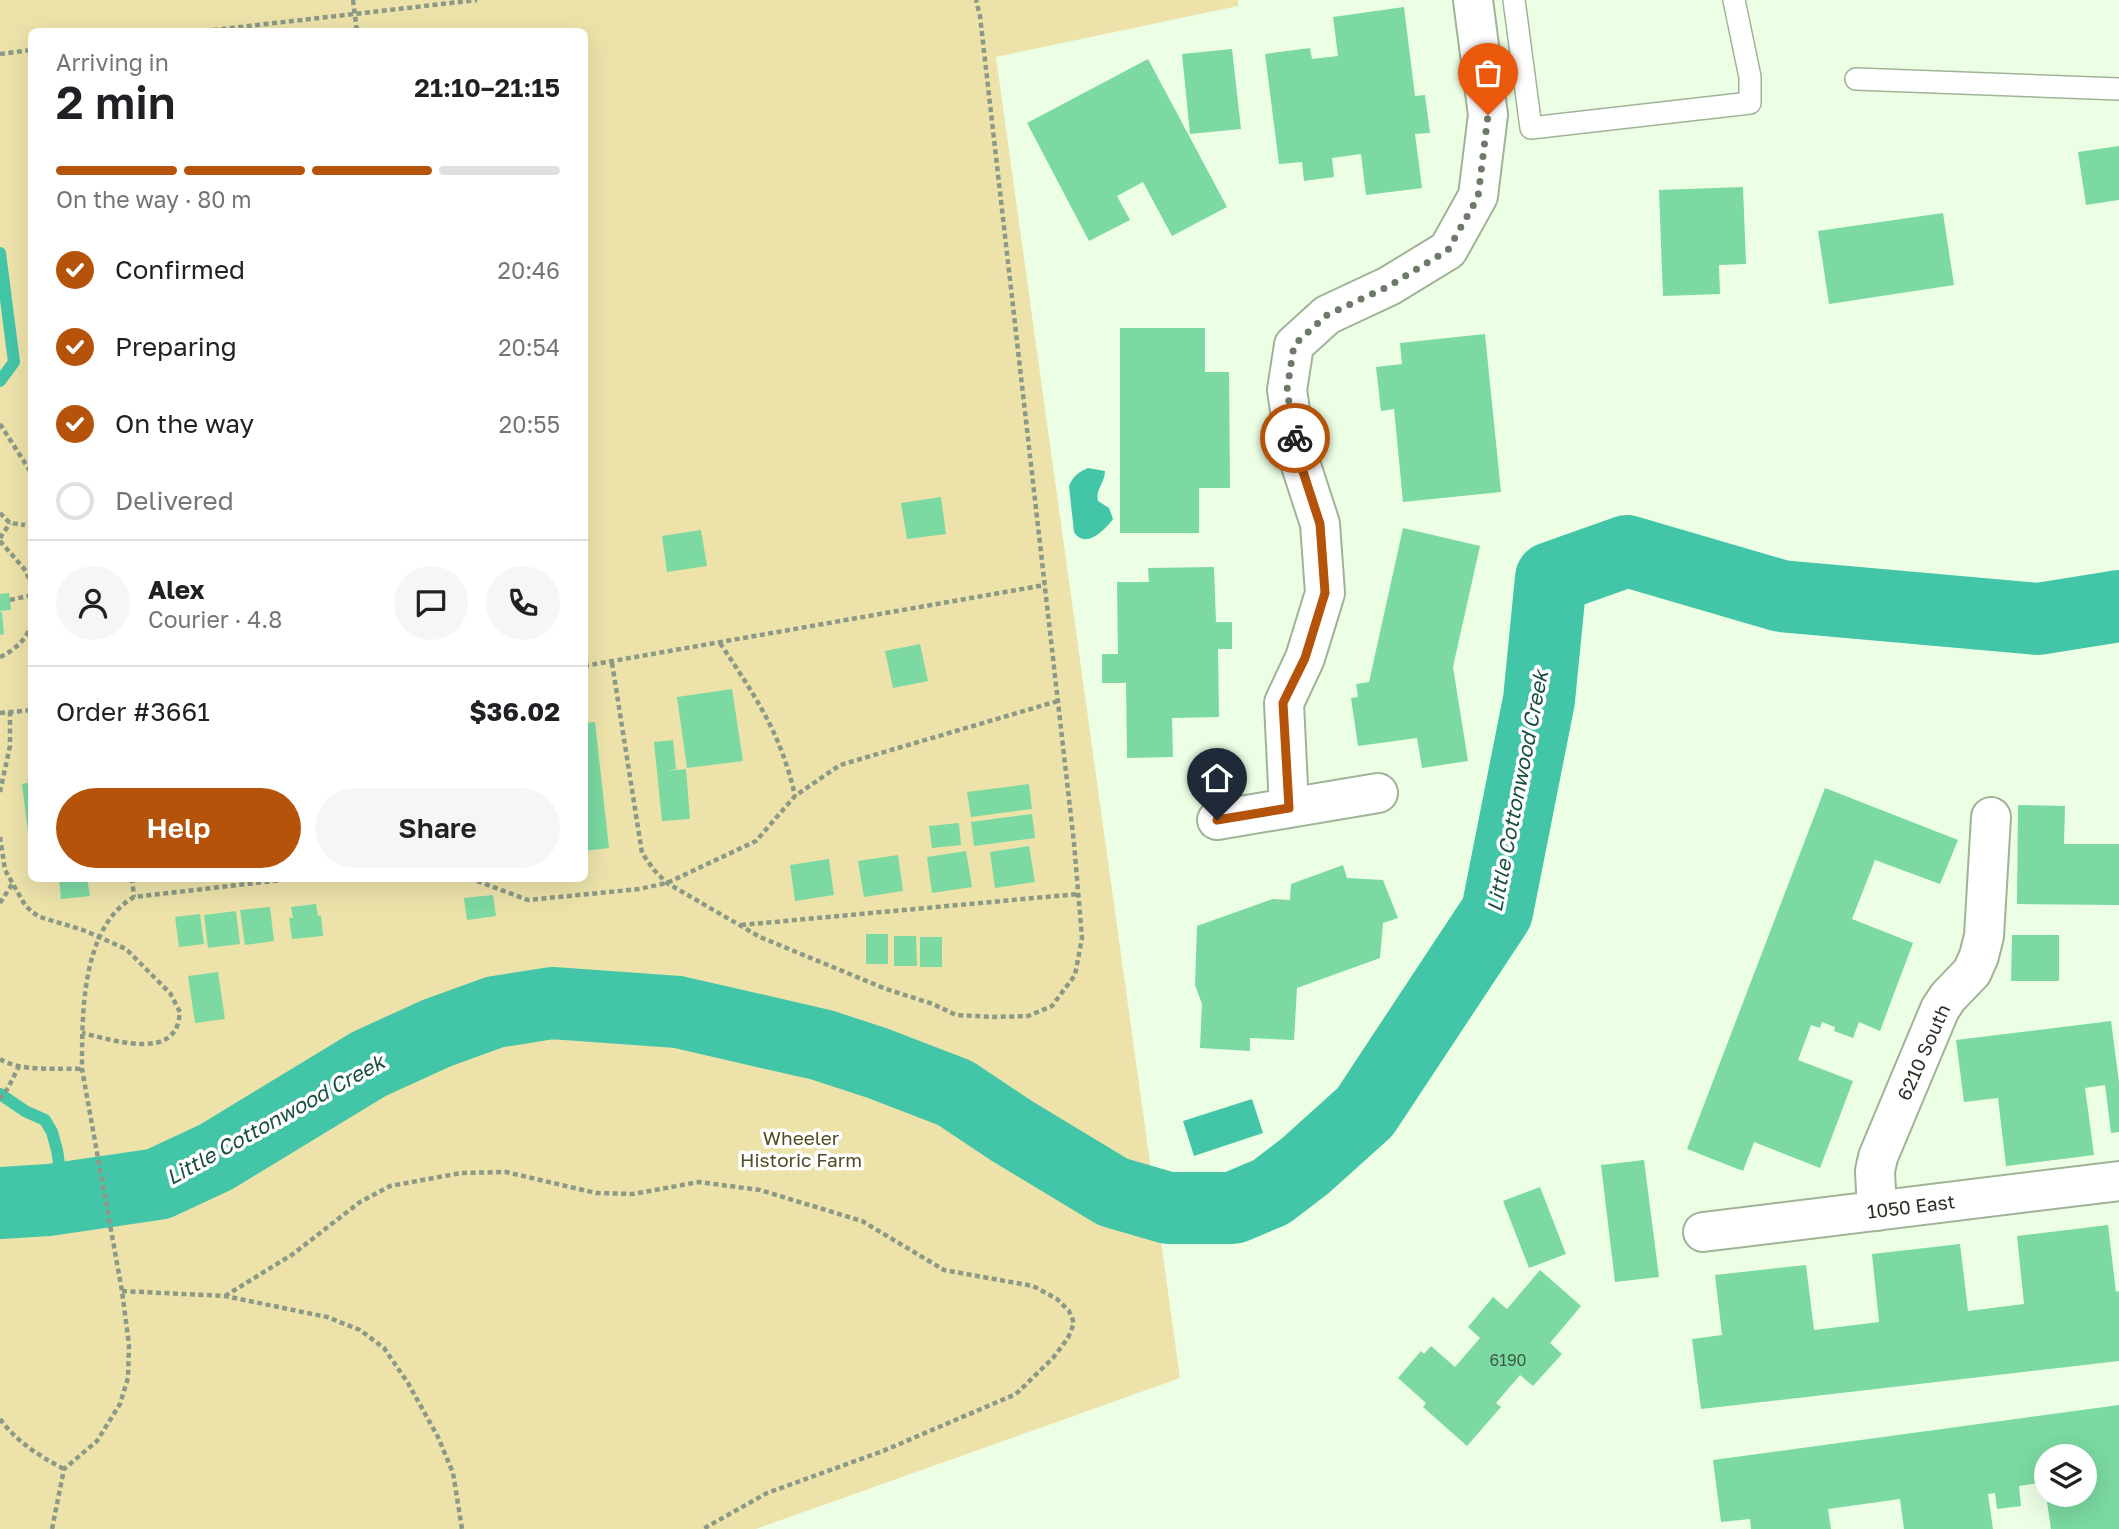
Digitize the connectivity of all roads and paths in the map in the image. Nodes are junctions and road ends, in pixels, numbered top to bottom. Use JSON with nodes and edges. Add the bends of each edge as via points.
{"nodes":[{"id":1,"x":353,"y":0,"type":"edge"},
{"id":2,"x":477,"y":0,"type":"edge"},
{"id":3,"x":976,"y":0,"type":"edge"},
{"id":4,"x":1473,"y":0,"type":"edge"},
{"id":5,"x":1514,"y":0,"type":"edge"},
{"id":6,"x":1734,"y":0,"type":"edge"},
{"id":7,"x":354,"y":15,"type":"junction"},
{"id":8,"x":234,"y":28,"type":"edge"},
{"id":9,"x":356,"y":28,"type":"edge"},
{"id":10,"x":28,"y":50,"type":"edge"},
{"id":11,"x":0,"y":54,"type":"edge"},
{"id":12,"x":1856,"y":79,"type":"dead end"},
{"id":13,"x":2119,"y":89,"type":"edge"},
{"id":14,"x":0,"y":424,"type":"edge"},
{"id":15,"x":28,"y":468,"type":"edge"},
{"id":16,"x":0,"y":513,"type":"edge"},
{"id":17,"x":10,"y":523,"type":"junction"},
{"id":18,"x":24,"y":526,"type":"dead end"},
{"id":19,"x":0,"y":540,"type":"edge"},
{"id":20,"x":28,"y":577,"type":"edge"},
{"id":21,"x":1045,"y":585,"type":"junction"},
{"id":22,"x":28,"y":596,"type":"edge"},
{"id":23,"x":10,"y":600,"type":"dead end"},
{"id":24,"x":28,"y":630,"type":"edge"},
{"id":25,"x":720,"y":643,"type":"junction"},
{"id":26,"x":0,"y":657,"type":"edge"},
{"id":27,"x":612,"y":663,"type":"junction"},
{"id":28,"x":588,"y":666,"type":"edge"},
{"id":29,"x":1058,"y":701,"type":"junction"},
{"id":30,"x":28,"y":710,"type":"edge"},
{"id":31,"x":10,"y":712,"type":"junction"},
{"id":32,"x":0,"y":713,"type":"edge"},
{"id":33,"x":0,"y":792,"type":"edge"},
{"id":34,"x":1378,"y":793,"type":"dead end"},
{"id":35,"x":795,"y":796,"type":"junction"},
{"id":36,"x":1289,"y":808,"type":"junction"},
{"id":37,"x":1991,"y":817,"type":"dead end"},
{"id":38,"x":1217,"y":820,"type":"dead end"},
{"id":39,"x":0,"y":837,"type":"edge"},
{"id":40,"x":132,"y":882,"type":"edge"},
{"id":41,"x":264,"y":882,"type":"edge"},
{"id":42,"x":480,"y":882,"type":"edge"},
{"id":43,"x":13,"y":883,"type":"junction"},
{"id":44,"x":667,"y":883,"type":"junction"},
{"id":45,"x":1078,"y":894,"type":"junction"},
{"id":46,"x":134,"y":897,"type":"junction"},
{"id":47,"x":0,"y":903,"type":"edge"},
{"id":48,"x":738,"y":925,"type":"junction"},
{"id":49,"x":99,"y":937,"type":"junction"},
{"id":50,"x":82,"y":1033,"type":"junction"},
{"id":51,"x":0,"y":1059,"type":"edge"},
{"id":52,"x":19,"y":1066,"type":"junction"},
{"id":53,"x":82,"y":1069,"type":"junction"},
{"id":54,"x":0,"y":1099,"type":"edge"},
{"id":55,"x":2119,"y":1181,"type":"edge"},
{"id":56,"x":1877,"y":1211,"type":"junction"},
{"id":57,"x":1703,"y":1231,"type":"dead end"},
{"id":58,"x":122,"y":1291,"type":"junction"},
{"id":59,"x":225,"y":1296,"type":"junction"},
{"id":60,"x":0,"y":1419,"type":"edge"},
{"id":61,"x":64,"y":1469,"type":"junction"},
{"id":62,"x":52,"y":1529,"type":"edge"},
{"id":63,"x":462,"y":1529,"type":"edge"},
{"id":64,"x":703,"y":1529,"type":"edge"}],
"edges":[{"from":1,"to":7,"type":"path"},
{"from":2,"to":7,"type":"path"},
{"from":3,"to":21,"type":"path"},
{"from":4,"to":36,"type":"street","via":[[1488,115],[1478,197],[1448,250],[1389,286],[1327,315],[1294,345],[1287,390],[1296,450],[1320,524],[1325,593],[1305,658],[1283,703]]},
{"from":5,"to":6,"type":"lane","via":[[1531,128],[1750,103]]},
{"from":7,"to":8,"type":"path"},
{"from":7,"to":9,"type":"path"},
{"from":10,"to":11,"type":"path"},
{"from":12,"to":13,"type":"lane"},
{"from":14,"to":15,"type":"path"},
{"from":16,"to":17,"type":"path"},
{"from":17,"to":18,"type":"path"},
{"from":17,"to":19,"type":"path"},
{"from":19,"to":20,"type":"path"},
{"from":21,"to":25,"type":"path"},
{"from":21,"to":29,"type":"path"},
{"from":22,"to":23,"type":"path"},
{"from":24,"to":26,"type":"path","via":[[15,649]]},
{"from":25,"to":27,"type":"path"},
{"from":25,"to":35,"type":"path","via":[[762,707],[781,746]]},
{"from":27,"to":28,"type":"path"},
{"from":27,"to":44,"type":"path","via":[[642,853]]},
{"from":29,"to":35,"type":"path","via":[[840,765]]},
{"from":29,"to":45,"type":"path"},
{"from":30,"to":31,"type":"path"},
{"from":31,"to":32,"type":"path"},
{"from":31,"to":33,"type":"path","via":[[10,746]]},
{"from":34,"to":36,"type":"street"},
{"from":35,"to":44,"type":"path","via":[[756,841]]},
{"from":36,"to":38,"type":"street"},
{"from":37,"to":56,"type":"street","name":"6210 South","via":[[1979,956],[1972,972],[1940,1009],[1882,1144],[1875,1171]]},
{"from":39,"to":43,"type":"path","via":[[5,870]]},
{"from":40,"to":46,"type":"path"},
{"from":41,"to":46,"type":"path"},
{"from":42,"to":44,"type":"path","via":[[528,900]]},
{"from":43,"to":47,"type":"path"},
{"from":43,"to":49,"type":"path","via":[[25,905],[40,917]]},
{"from":44,"to":48,"type":"path"},
{"from":45,"to":48,"type":"path"},
{"from":45,"to":48,"type":"path","via":[[1082,937],[1075,975],[1052,1006],[1028,1016],[956,1015],[850,976]]},
{"from":46,"to":49,"type":"path","via":[[122,904]]},
{"from":49,"to":50,"type":"path","via":[[88,978]]},
{"from":49,"to":50,"type":"path","via":[[126,948],[170,993],[180,1012],[174,1032],[155,1044]]},
{"from":50,"to":53,"type":"path"},
{"from":51,"to":52,"type":"path"},
{"from":52,"to":53,"type":"path"},
{"from":52,"to":54,"type":"path"},
{"from":53,"to":58,"type":"path"},
{"from":55,"to":56,"type":"street","name":"1050 East"},
{"from":56,"to":57,"type":"street","name":"1050 East"},
{"from":58,"to":59,"type":"path"},
{"from":58,"to":61,"type":"path","via":[[129,1345],[128,1378],[120,1404],[96,1441]]},
{"from":59,"to":63,"type":"path","via":[[327,1317],[360,1330],[384,1348],[438,1437],[453,1473]]},
{"from":59,"to":64,"type":"path","via":[[390,1186],[461,1172],[506,1171],[596,1193],[633,1194],[699,1182],[760,1190],[862,1221],[944,1270],[1034,1286],[1069,1311],[1074,1323],[1068,1338],[1016,1394],[883,1451],[767,1493]]},
{"from":60,"to":61,"type":"path","via":[[36,1454]]},
{"from":61,"to":62,"type":"path"}]}
